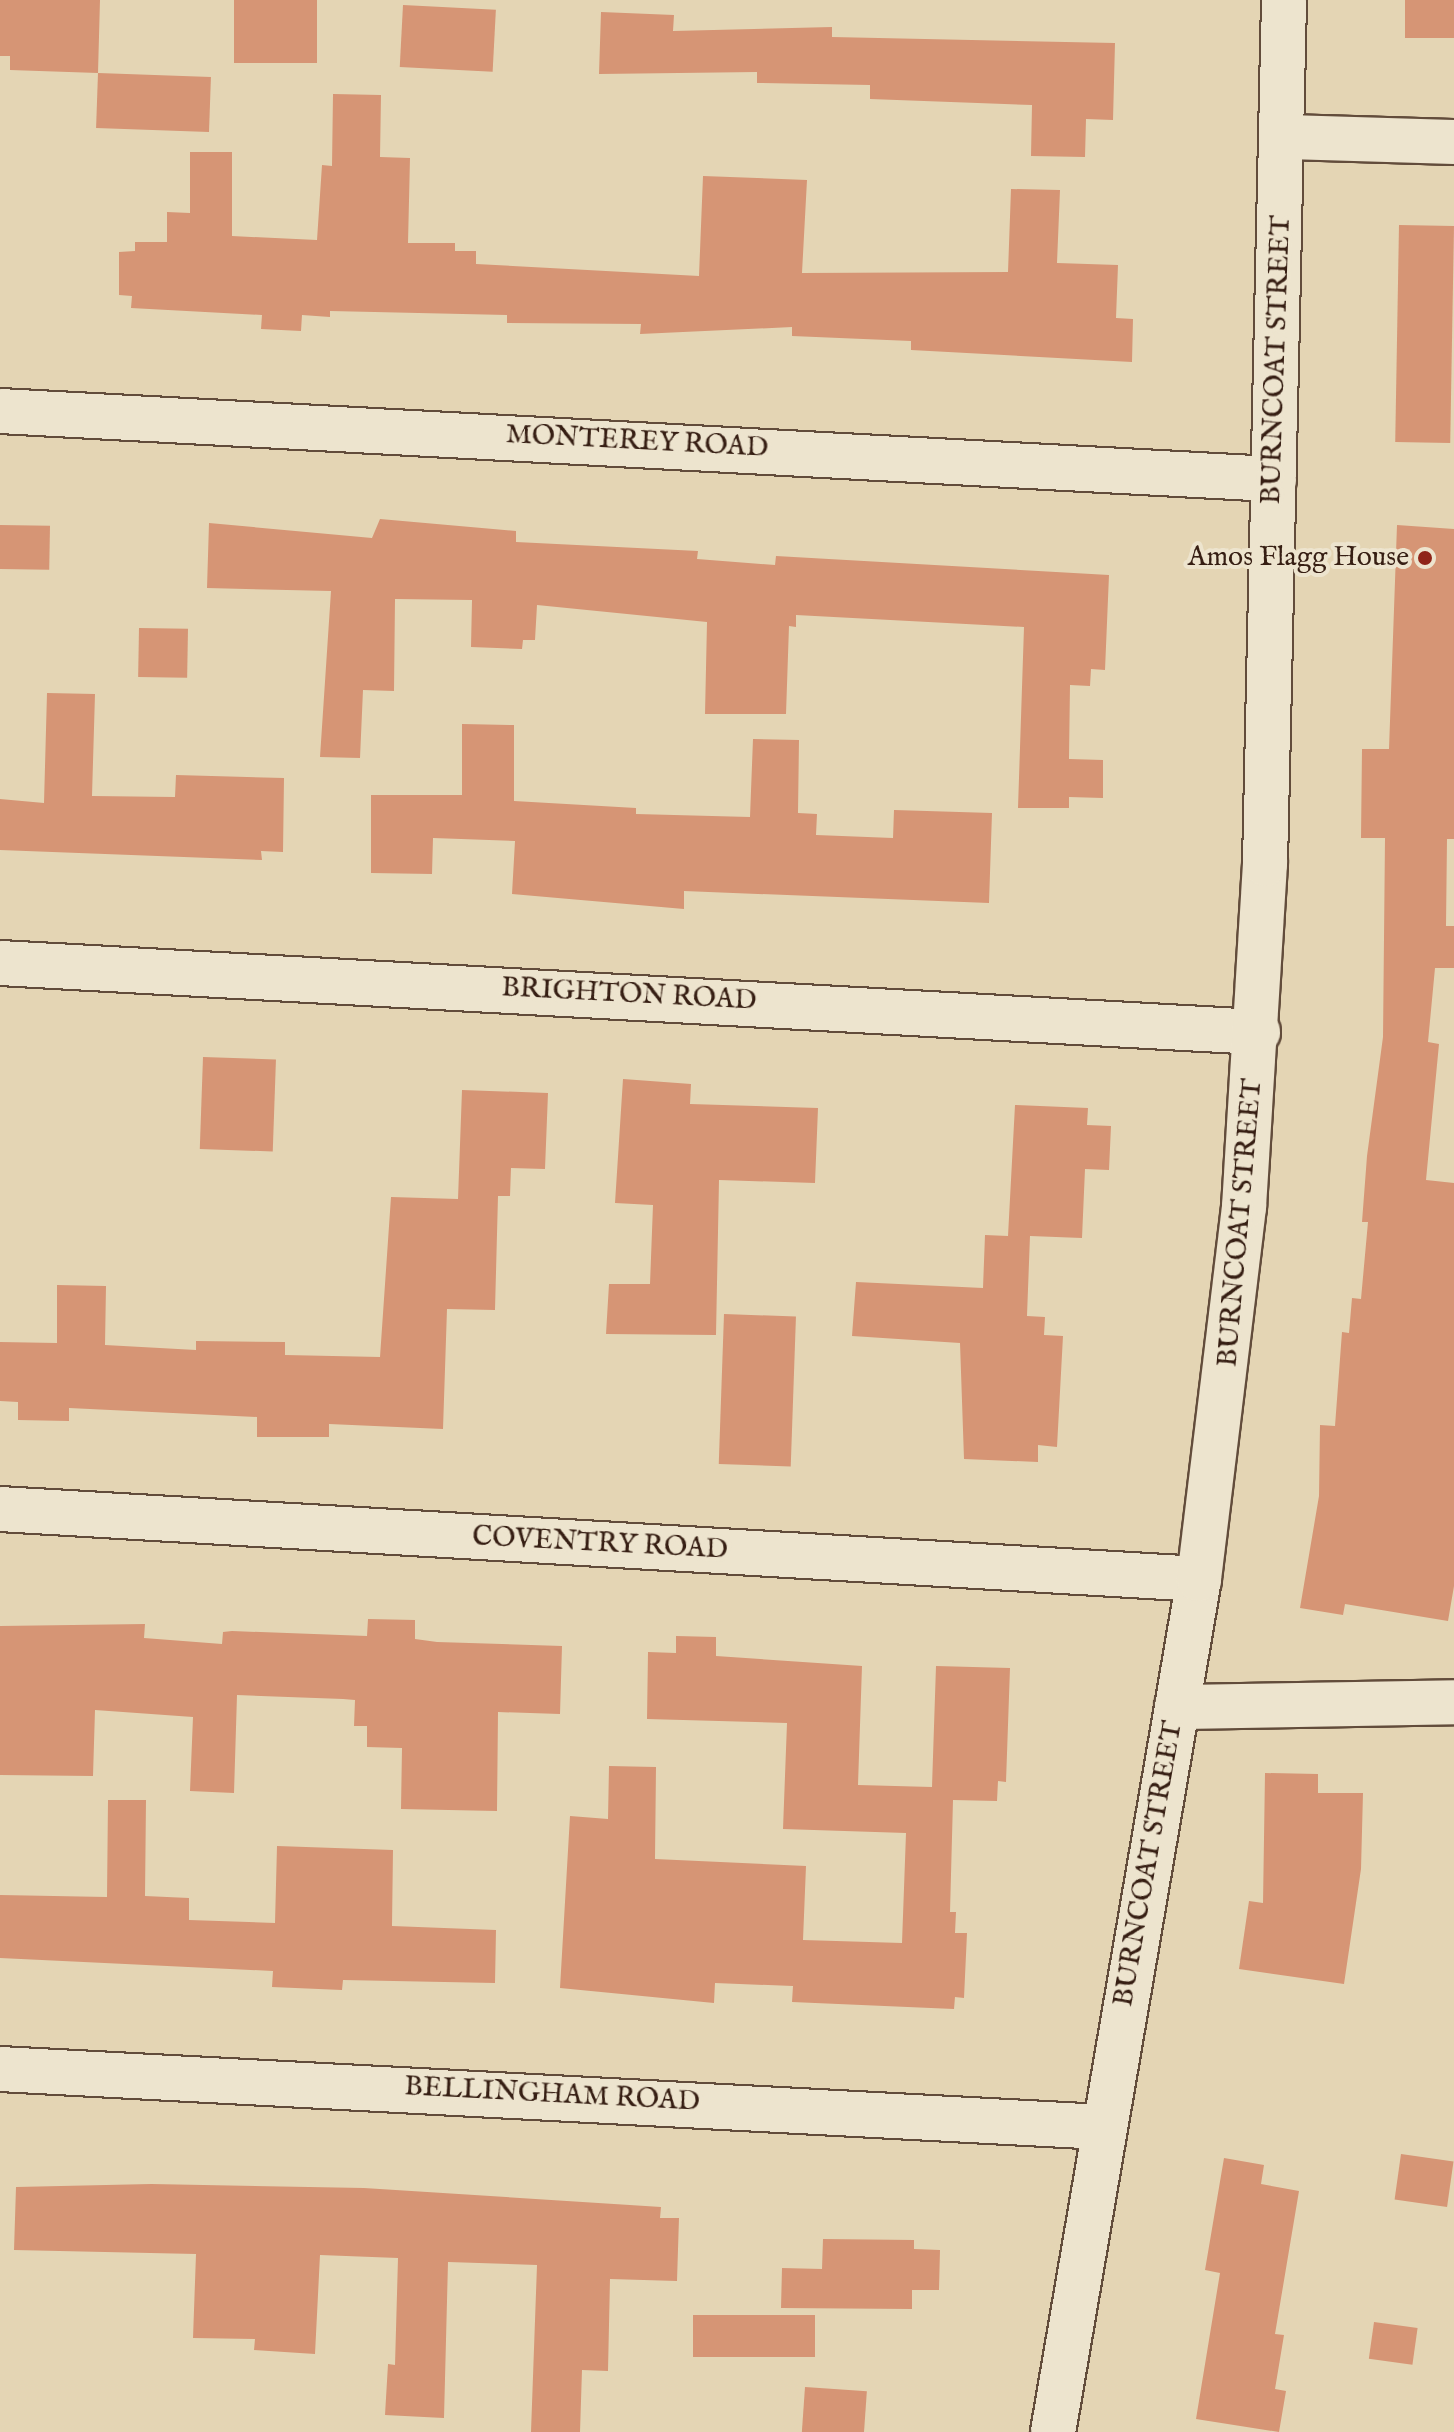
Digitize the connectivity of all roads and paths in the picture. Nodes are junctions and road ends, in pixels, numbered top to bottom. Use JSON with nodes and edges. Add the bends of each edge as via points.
{"nodes":[{"id":1,"x":1284,"y":0,"type":"edge"},
{"id":2,"x":1285,"y":137,"type":"junction"},
{"id":3,"x":1454,"y":142,"type":"edge"},
{"id":4,"x":0,"y":411,"type":"edge"},
{"id":5,"x":1274,"y":479,"type":"junction"},
{"id":6,"x":0,"y":963,"type":"edge"},
{"id":7,"x":1258,"y":1032,"type":"junction"},
{"id":8,"x":0,"y":1509,"type":"edge"},
{"id":9,"x":1199,"y":1579,"type":"junction"},
{"id":10,"x":1454,"y":1702,"type":"edge"},
{"id":11,"x":1177,"y":1707,"type":"junction"},
{"id":12,"x":0,"y":2069,"type":"edge"},
{"id":13,"x":1103,"y":2127,"type":"junction"},
{"id":14,"x":1053,"y":2432,"type":"edge"}],
"edges":[{"from":1,"to":2,"type":"street","name":"BURNCOAT STREET"},
{"from":2,"to":3,"type":"street"},
{"from":2,"to":5,"type":"street","name":"BURNCOAT STREET"},
{"from":4,"to":5,"type":"street","name":"MONTEREY ROAD"},
{"from":5,"to":7,"type":"street","name":"BURNCOAT STREET"},
{"from":6,"to":7,"type":"street","name":"BRIGHTON ROAD"},
{"from":7,"to":9,"type":"street","name":"BURNCOAT STREET","via":[[1231,1340]]},
{"from":8,"to":9,"type":"street","name":"COVENTRY ROAD"},
{"from":9,"to":11,"type":"street","name":"BURNCOAT STREET"},
{"from":10,"to":11,"type":"street"},
{"from":11,"to":13,"type":"street","name":"BURNCOAT STREET"},
{"from":12,"to":13,"type":"street","name":"BELLINGHAM ROAD"},
{"from":13,"to":14,"type":"street","name":"BURNCOAT STREET"}]}
